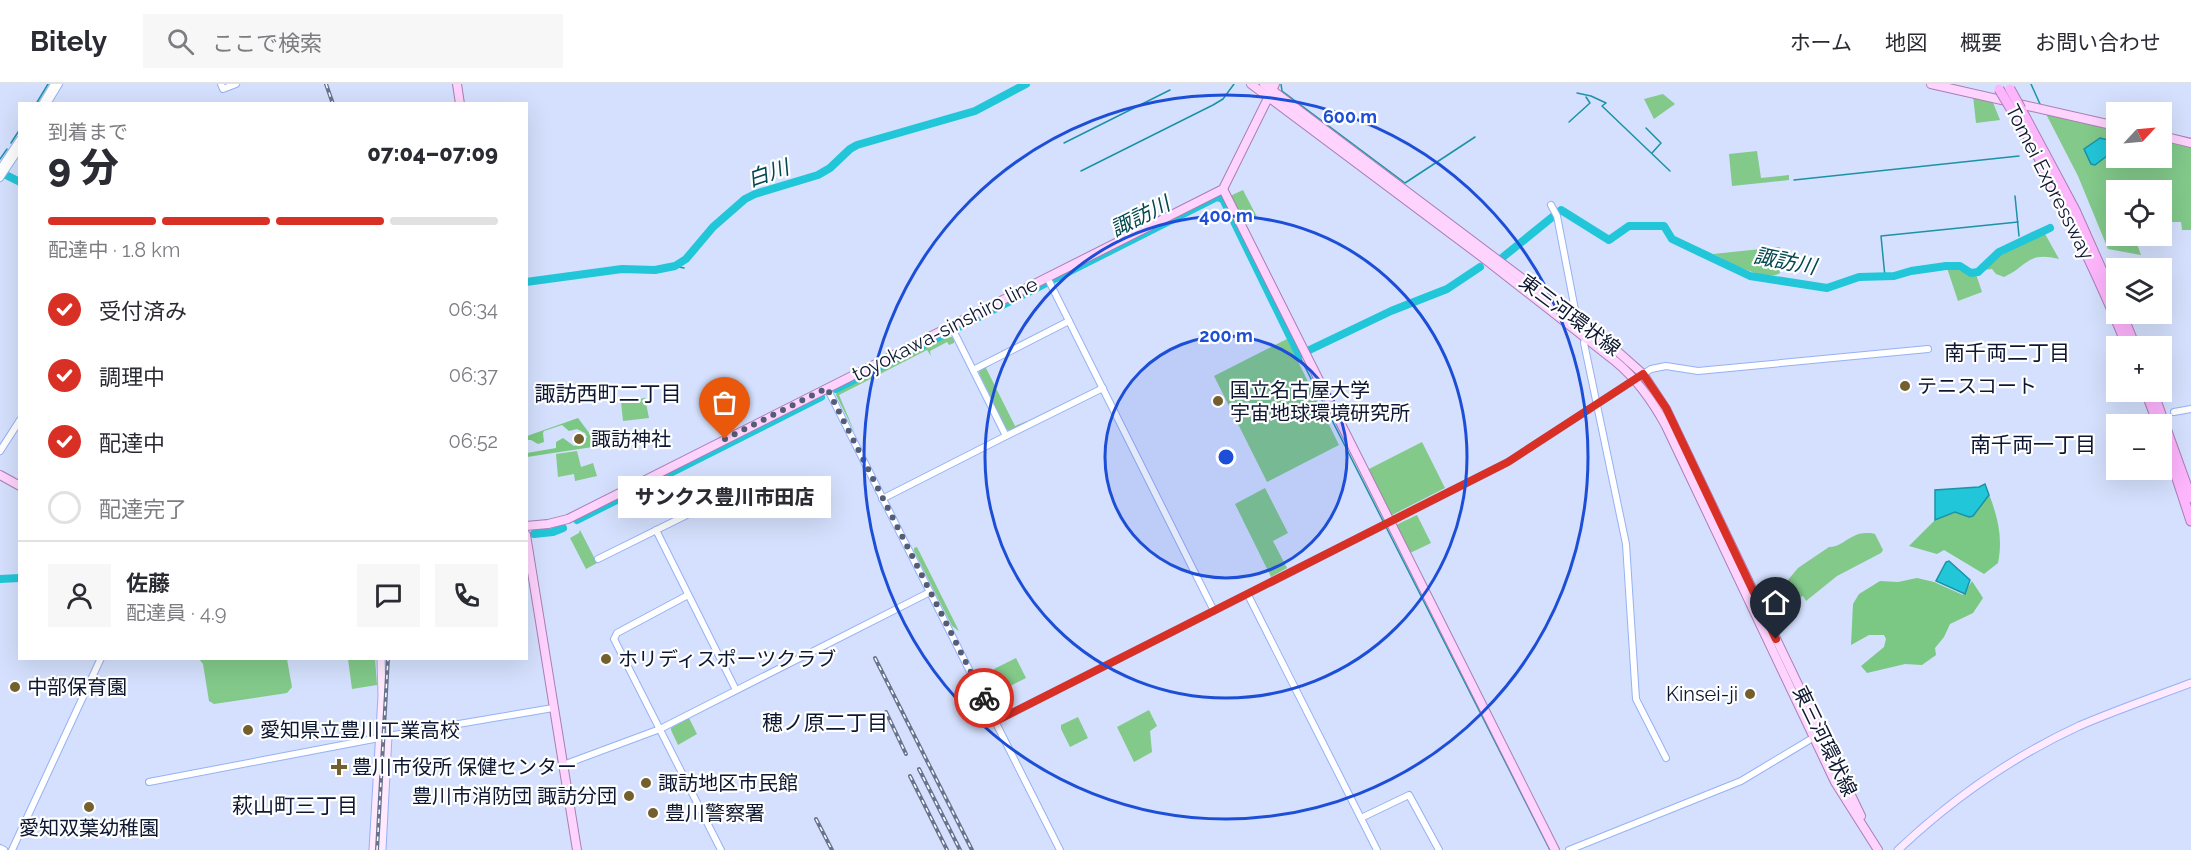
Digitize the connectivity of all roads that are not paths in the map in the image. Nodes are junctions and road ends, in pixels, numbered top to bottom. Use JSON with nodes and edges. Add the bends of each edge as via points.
{"nodes":[{"id":1,"x":52,"y":84,"type":"edge"},
{"id":2,"x":59,"y":84,"type":"edge"},
{"id":3,"x":221,"y":84,"type":"edge"},
{"id":4,"x":236,"y":84,"type":"edge"},
{"id":5,"x":457,"y":84,"type":"edge"},
{"id":6,"x":1251,"y":84,"type":"edge"},
{"id":7,"x":1264,"y":84,"type":"edge"},
{"id":8,"x":1931,"y":84,"type":"edge"},
{"id":9,"x":2002,"y":87,"type":"edge"},
{"id":10,"x":1272,"y":90,"type":"edge"},
{"id":11,"x":41,"y":102,"type":"edge"},
{"id":12,"x":48,"y":102,"type":"edge"},
{"id":13,"x":460,"y":102,"type":"edge"},
{"id":14,"x":2015,"y":109,"type":"junction"},
{"id":15,"x":2106,"y":124,"type":"edge"},
{"id":16,"x":2172,"y":138,"type":"edge"},
{"id":17,"x":18,"y":142,"type":"edge"},
{"id":18,"x":2191,"y":143,"type":"edge"},
{"id":19,"x":18,"y":150,"type":"edge"},
{"id":20,"x":3,"y":168,"type":"edge"},
{"id":21,"x":0,"y":178,"type":"edge"},
{"id":22,"x":1222,"y":189,"type":"junction"},
{"id":23,"x":1551,"y":205,"type":"dead end"},
{"id":24,"x":2106,"y":280,"type":"edge"},
{"id":25,"x":1049,"y":281,"type":"junction"},
{"id":26,"x":1577,"y":320,"type":"junction"},
{"id":27,"x":1069,"y":321,"type":"junction"},
{"id":28,"x":953,"y":330,"type":"junction"},
{"id":29,"x":2123,"y":336,"type":"edge"},
{"id":30,"x":1585,"y":338,"type":"junction"},
{"id":31,"x":1928,"y":349,"type":"dead end"},
{"id":32,"x":973,"y":370,"type":"junction"},
{"id":33,"x":1643,"y":374,"type":"junction"},
{"id":34,"x":1635,"y":379,"type":"junction"},
{"id":35,"x":827,"y":388,"type":"junction"},
{"id":36,"x":1103,"y":388,"type":"junction"},
{"id":37,"x":2157,"y":402,"type":"edge"},
{"id":38,"x":1597,"y":403,"type":"junction"},
{"id":39,"x":2191,"y":409,"type":"edge"},
{"id":40,"x":2174,"y":412,"type":"dead end"},
{"id":41,"x":18,"y":423,"type":"edge"},
{"id":42,"x":1006,"y":436,"type":"junction"},
{"id":43,"x":0,"y":450,"type":"edge"},
{"id":44,"x":2172,"y":463,"type":"edge"},
{"id":45,"x":0,"y":473,"type":"edge"},
{"id":46,"x":18,"y":483,"type":"edge"},
{"id":47,"x":2191,"y":498,"type":"edge"},
{"id":48,"x":882,"y":499,"type":"junction"},
{"id":49,"x":717,"y":500,"type":"dead end"},
{"id":50,"x":2191,"y":521,"type":"edge"},
{"id":51,"x":1390,"y":523,"type":"junction"},
{"id":52,"x":528,"y":526,"type":"edge"},
{"id":53,"x":656,"y":530,"type":"junction"},
{"id":54,"x":528,"y":548,"type":"edge"},
{"id":55,"x":598,"y":559,"type":"dead end"},
{"id":56,"x":930,"y":592,"type":"junction"},
{"id":57,"x":1248,"y":594,"type":"junction"},
{"id":58,"x":688,"y":595,"type":"junction"},
{"id":59,"x":1215,"y":611,"type":"junction"},
{"id":60,"x":100,"y":660,"type":"edge"},
{"id":61,"x":381,"y":660,"type":"edge"},
{"id":62,"x":2191,"y":683,"type":"edge"},
{"id":63,"x":736,"y":690,"type":"junction"},
{"id":64,"x":553,"y":708,"type":"junction"},
{"id":65,"x":996,"y":721,"type":"junction"},
{"id":66,"x":660,"y":729,"type":"junction"},
{"id":67,"x":1817,"y":735,"type":"junction"},
{"id":68,"x":388,"y":736,"type":"junction"},
{"id":69,"x":379,"y":738,"type":"junction"},
{"id":70,"x":1666,"y":758,"type":"dead end"},
{"id":71,"x":563,"y":765,"type":"junction"},
{"id":72,"x":149,"y":782,"type":"dead end"},
{"id":73,"x":1361,"y":818,"type":"junction"},
{"id":74,"x":12,"y":850,"type":"edge"},
{"id":75,"x":373,"y":850,"type":"edge"},
{"id":76,"x":382,"y":850,"type":"edge"},
{"id":77,"x":577,"y":850,"type":"edge"},
{"id":78,"x":721,"y":850,"type":"edge"},
{"id":79,"x":1060,"y":850,"type":"edge"},
{"id":80,"x":1377,"y":850,"type":"edge"},
{"id":81,"x":1439,"y":850,"type":"edge"},
{"id":82,"x":1555,"y":850,"type":"edge"},
{"id":83,"x":1569,"y":850,"type":"edge"},
{"id":84,"x":1898,"y":850,"type":"edge"}],
"edges":[{"from":1,"to":11,"type":"street"},
{"from":2,"to":12,"type":"street"},
{"from":3,"to":4,"type":"street","via":[[223,88]]},
{"from":5,"to":13,"type":"main road"},
{"from":6,"to":10,"type":"main road"},
{"from":7,"to":10,"type":"main road"},
{"from":8,"to":15,"type":"main road"},
{"from":9,"to":14,"type":"highway","name":"Tomei Expressway","bridge":true},
{"from":10,"to":22,"type":"main road"},
{"from":10,"to":26,"type":"main road","name":"東三河環状線"},
{"from":10,"to":30,"type":"main road","name":"東三河環状線"},
{"from":14,"to":24,"type":"highway","name":"Tomei Expressway","via":[[2075,210]]},
{"from":14,"to":29,"type":"highway","name":"Tomei Expressway","via":[[2084,245]]},
{"from":16,"to":18,"type":"main road"},
{"from":17,"to":20,"type":"street"},
{"from":19,"to":20,"type":"street"},
{"from":20,"to":21,"type":"street"},
{"from":22,"to":25,"type":"main road","name":"toyokawa-sinshiro line"},
{"from":22,"to":51,"type":"main road"},
{"from":23,"to":26,"type":"street","via":[[1557,216]]},
{"from":25,"to":27,"type":"street"},
{"from":25,"to":28,"type":"main road","name":"toyokawa-sinshiro line"},
{"from":26,"to":33,"type":"main road","name":"東三河環状線"},
{"from":27,"to":32,"type":"street"},
{"from":27,"to":36,"type":"street"},
{"from":28,"to":32,"type":"street"},
{"from":28,"to":35,"type":"main road","name":"toyokawa-sinshiro line"},
{"from":30,"to":34,"type":"main road","name":"東三河環状線"},
{"from":30,"to":38,"type":"street"},
{"from":31,"to":33,"type":"street","via":[[1698,371],[1657,367]]},
{"from":32,"to":42,"type":"street"},
{"from":33,"to":34,"type":"street"},
{"from":33,"to":67,"type":"main road","name":"東三河環状線","via":[[1666,408]]},
{"from":34,"to":38,"type":"street"},
{"from":34,"to":67,"type":"main road","name":"東三河環状線","via":[[1666,426]]},
{"from":35,"to":48,"type":"street"},
{"from":35,"to":52,"type":"main road","name":"toyokawa-sinshiro line","via":[[568,519]]},
{"from":36,"to":42,"type":"street"},
{"from":36,"to":59,"type":"street"},
{"from":37,"to":47,"type":"highway"},
{"from":38,"to":51,"type":"street","via":[[1508,462]]},
{"from":38,"to":70,"type":"street","via":[[1626,544],[1636,699]]},
{"from":39,"to":40,"type":"street"},
{"from":41,"to":43,"type":"street"},
{"from":42,"to":48,"type":"street"},
{"from":44,"to":50,"type":"highway"},
{"from":45,"to":46,"type":"main road"},
{"from":48,"to":56,"type":"street"},
{"from":49,"to":53,"type":"street"},
{"from":51,"to":57,"type":"street"},
{"from":51,"to":82,"type":"main road"},
{"from":53,"to":55,"type":"street"},
{"from":53,"to":58,"type":"street"},
{"from":54,"to":64,"type":"main road"},
{"from":56,"to":63,"type":"street"},
{"from":56,"to":65,"type":"street"},
{"from":57,"to":59,"type":"street"},
{"from":57,"to":73,"type":"street"},
{"from":58,"to":63,"type":"street"},
{"from":58,"to":66,"type":"street","via":[[614,639]]},
{"from":59,"to":65,"type":"street"},
{"from":60,"to":74,"type":"street"},
{"from":61,"to":69,"type":"main road"},
{"from":62,"to":84,"type":"main road","via":[[2053,739],[1969,790]]},
{"from":63,"to":66,"type":"street"},
{"from":64,"to":68,"type":"street"},
{"from":64,"to":71,"type":"main road"},
{"from":65,"to":79,"type":"street"},
{"from":66,"to":71,"type":"street"},
{"from":66,"to":78,"type":"street"},
{"from":67,"to":67,"type":"main road","name":"東三河環状線","via":[[1878,850],[1841,792]]},
{"from":67,"to":83,"type":"street","via":[[1741,781]]},
{"from":68,"to":69,"type":"main road"},
{"from":68,"to":76,"type":"main road"},
{"from":69,"to":72,"type":"street"},
{"from":69,"to":75,"type":"main road"},
{"from":71,"to":77,"type":"main road"},
{"from":73,"to":80,"type":"street"},
{"from":73,"to":81,"type":"street","via":[[1409,795]]}]}
